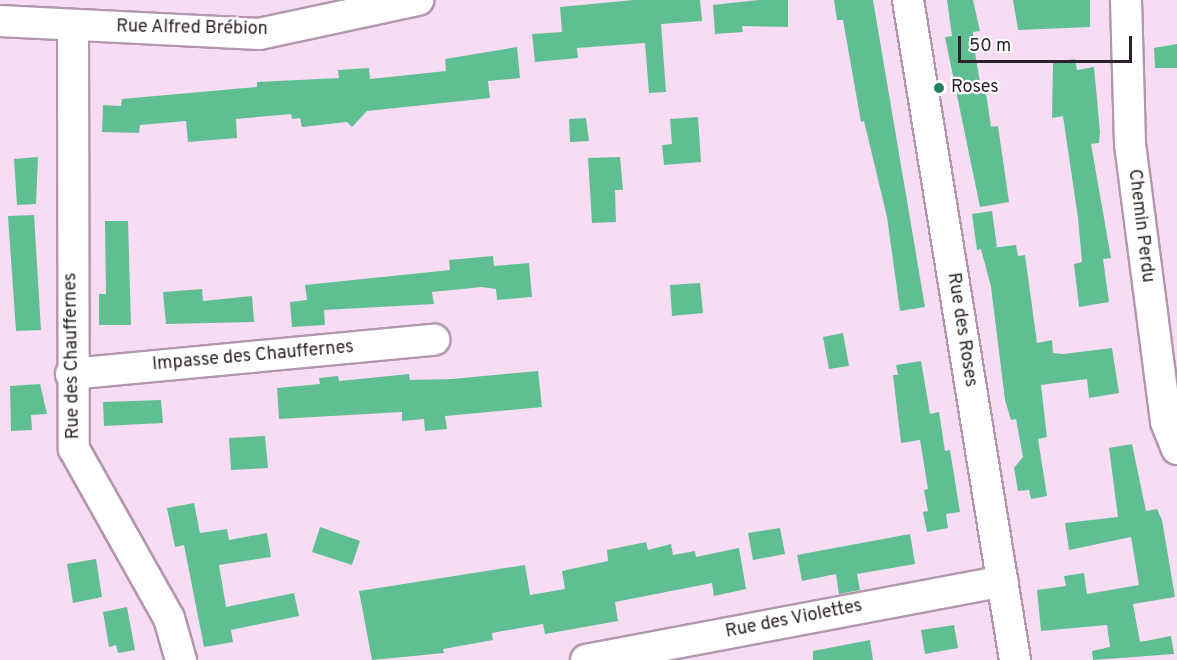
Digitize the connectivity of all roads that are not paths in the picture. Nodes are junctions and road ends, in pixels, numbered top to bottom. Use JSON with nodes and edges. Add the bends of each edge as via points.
{"nodes":[{"id":1,"x":418,"y":0,"type":"edge"},
{"id":2,"x":909,"y":0,"type":"edge"},
{"id":3,"x":1126,"y":0,"type":"edge"},
{"id":4,"x":383,"y":4,"type":"edge"},
{"id":5,"x":0,"y":21,"type":"edge"},
{"id":6,"x":72,"y":26,"type":"junction"},
{"id":7,"x":434,"y":340,"type":"dead end"},
{"id":8,"x":71,"y":374,"type":"junction"},
{"id":9,"x":1177,"y":449,"type":"edge"},
{"id":10,"x":1003,"y":581,"type":"junction"},
{"id":11,"x":181,"y":660,"type":"edge"},
{"id":12,"x":586,"y":660,"type":"edge"},
{"id":13,"x":1015,"y":660,"type":"edge"}],
"edges":[{"from":1,"to":4,"type":"street","name":"Rue Alfred Brébion"},
{"from":2,"to":10,"type":"street","name":"Rue des Roses"},
{"from":3,"to":9,"type":"street","name":"Chemin Perdu","via":[[1130,144],[1166,422]]},
{"from":4,"to":6,"type":"street","name":"Rue Alfred Brébion","via":[[259,34]]},
{"from":5,"to":6,"type":"street","name":"Rue Alfred Brébion"},
{"from":6,"to":8,"type":"street","name":"Rue des Chauffernes"},
{"from":7,"to":8,"type":"street","name":"Impasse des Chauffernes"},
{"from":8,"to":11,"type":"street","name":"Rue des Chauffernes","via":[[74,449],[169,618]]},
{"from":10,"to":12,"type":"street","name":"Rue des Violettes"},
{"from":10,"to":13,"type":"street","name":"Rue des Roses"}]}
